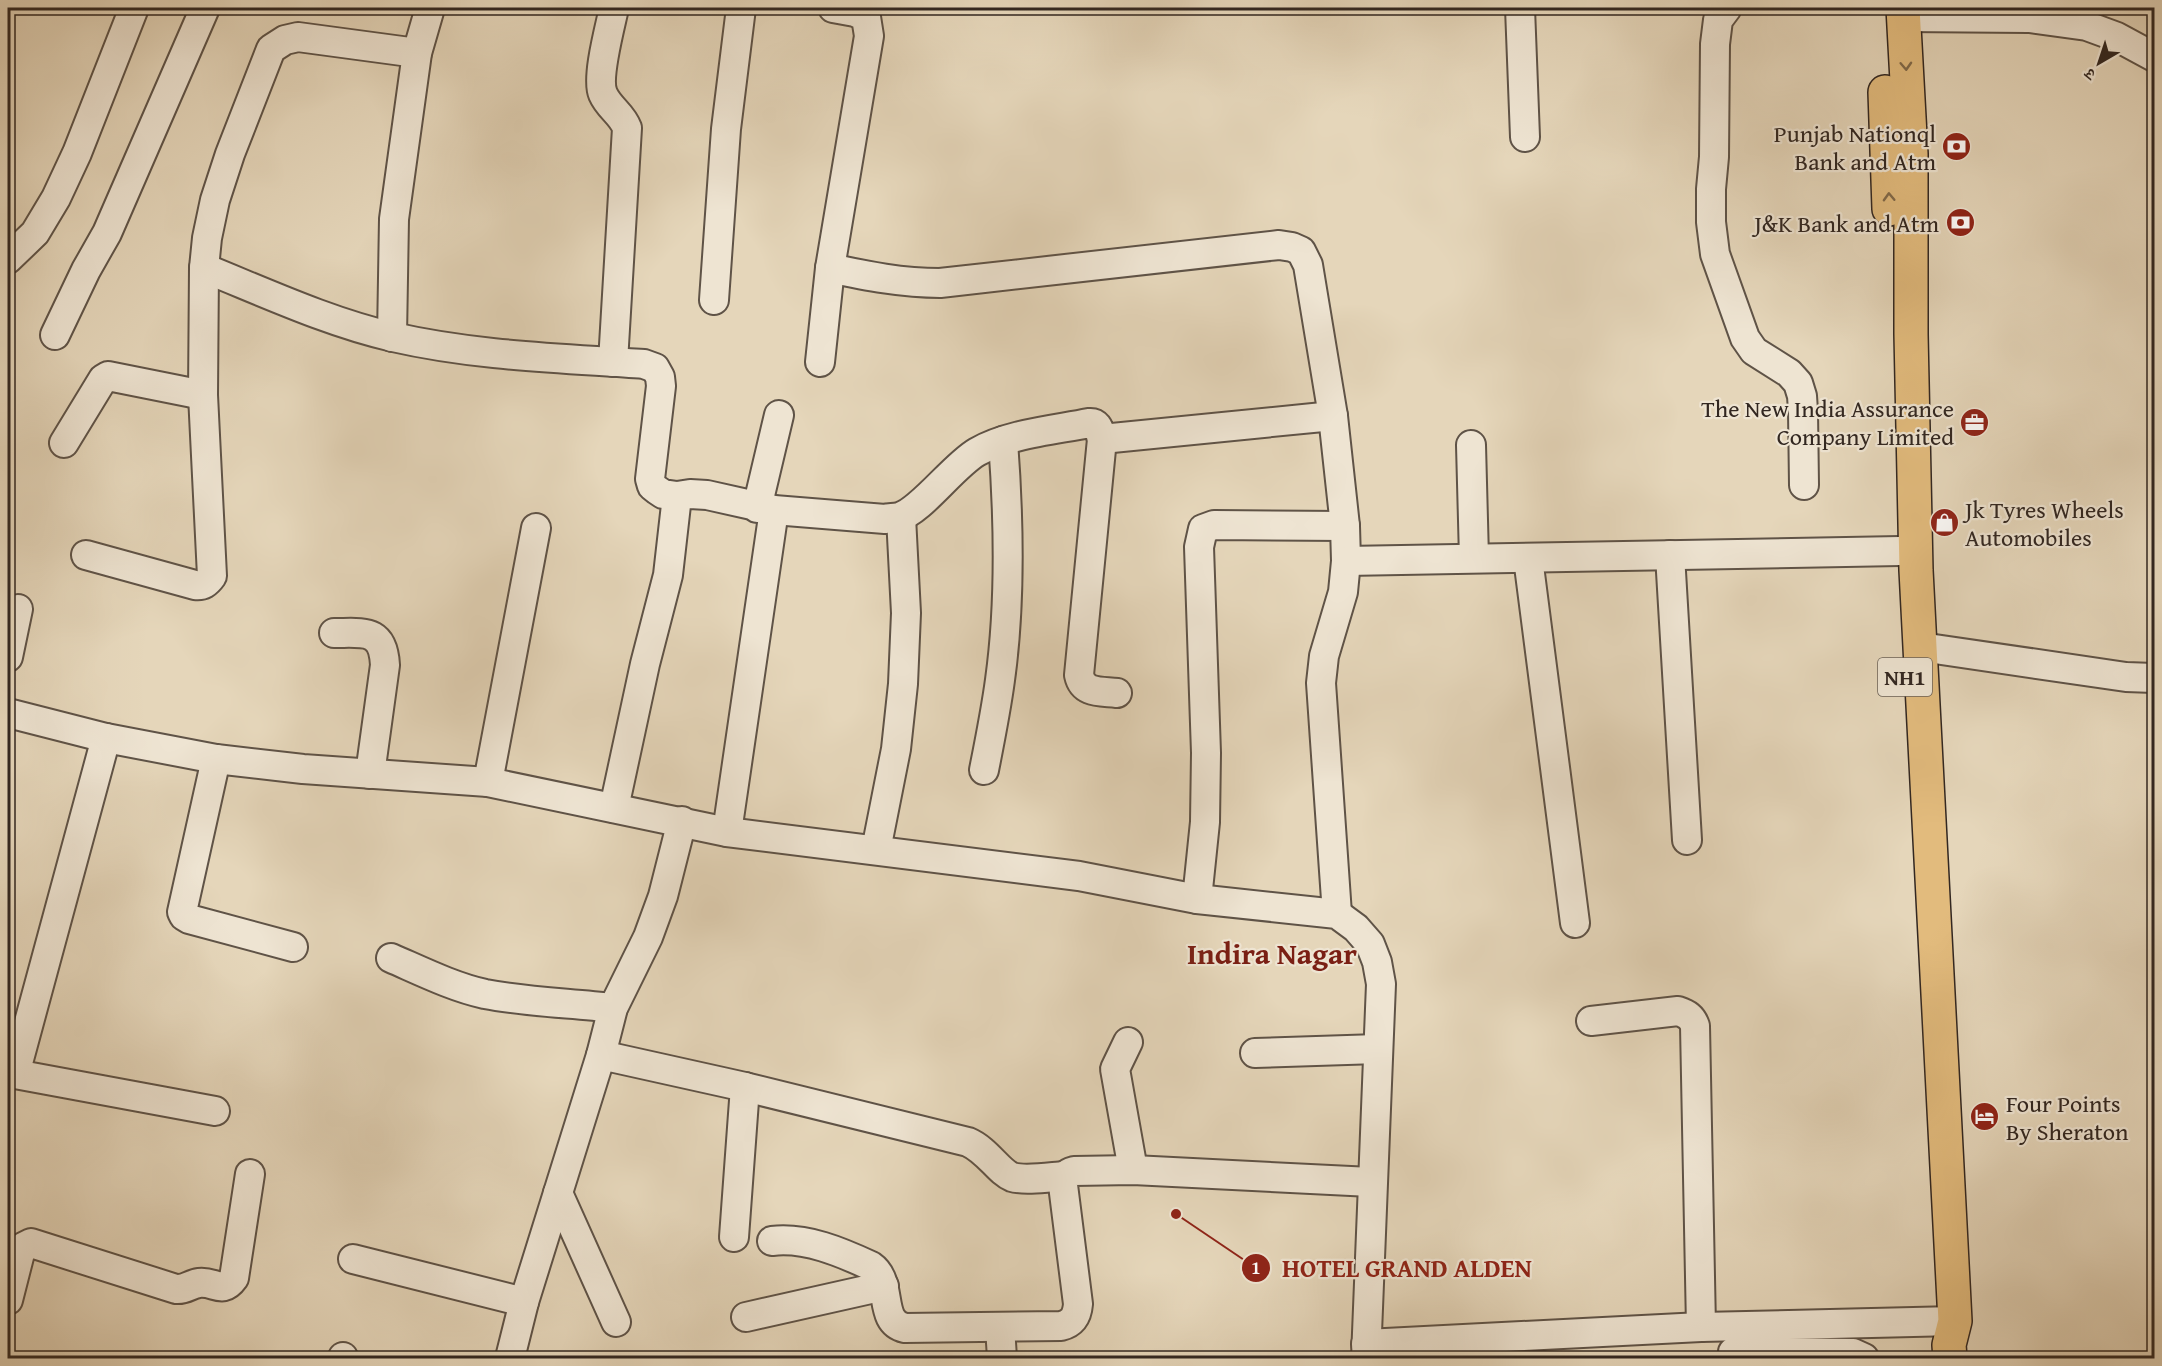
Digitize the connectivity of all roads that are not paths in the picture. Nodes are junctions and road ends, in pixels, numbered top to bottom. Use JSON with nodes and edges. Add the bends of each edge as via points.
{"nodes":[{"id":1,"x":134,"y":8,"type":"edge"},
{"id":2,"x":205,"y":8,"type":"edge"},
{"id":3,"x":430,"y":8,"type":"edge"},
{"id":4,"x":614,"y":8,"type":"edge"},
{"id":5,"x":741,"y":8,"type":"edge"},
{"id":6,"x":833,"y":8,"type":"edge"},
{"id":7,"x":1520,"y":8,"type":"edge"},
{"id":8,"x":1727,"y":8,"type":"edge"},
{"id":9,"x":1896,"y":11,"type":"edge"},
{"id":10,"x":2030,"y":13,"type":"edge"},
{"id":11,"x":417,"y":53,"type":"junction"},
{"id":12,"x":2154,"y":57,"type":"edge"},
{"id":13,"x":1525,"y":137,"type":"dead end"},
{"id":14,"x":8,"y":259,"type":"edge"},
{"id":15,"x":204,"y":268,"type":"junction"},
{"id":16,"x":830,"y":268,"type":"junction"},
{"id":17,"x":714,"y":300,"type":"dead end"},
{"id":18,"x":55,"y":335,"type":"dead end"},
{"id":19,"x":392,"y":337,"type":"junction"},
{"id":20,"x":613,"y":362,"type":"junction"},
{"id":21,"x":820,"y":362,"type":"dead end"},
{"id":22,"x":203,"y":395,"type":"junction"},
{"id":23,"x":779,"y":414,"type":"dead end"},
{"id":24,"x":1333,"y":416,"type":"junction"},
{"id":25,"x":1102,"y":439,"type":"junction"},
{"id":26,"x":1003,"y":441,"type":"junction"},
{"id":27,"x":64,"y":443,"type":"dead end"},
{"id":28,"x":1471,"y":445,"type":"dead end"},
{"id":29,"x":1804,"y":485,"type":"dead end"},
{"id":30,"x":677,"y":496,"type":"junction"},
{"id":31,"x":766,"y":509,"type":"junction"},
{"id":32,"x":901,"y":517,"type":"junction"},
{"id":33,"x":1345,"y":526,"type":"junction"},
{"id":34,"x":536,"y":528,"type":"dead end"},
{"id":35,"x":1900,"y":551,"type":"junction"},
{"id":36,"x":86,"y":555,"type":"dead end"},
{"id":37,"x":1671,"y":555,"type":"junction"},
{"id":38,"x":1474,"y":558,"type":"junction"},
{"id":39,"x":1528,"y":558,"type":"junction"},
{"id":40,"x":1346,"y":561,"type":"junction"},
{"id":41,"x":18,"y":609,"type":"dead end"},
{"id":42,"x":334,"y":633,"type":"dead end"},
{"id":43,"x":1921,"y":647,"type":"junction"},
{"id":44,"x":8,"y":657,"type":"edge"},
{"id":45,"x":2154,"y":678,"type":"edge"},
{"id":46,"x":1118,"y":693,"type":"dead end"},
{"id":47,"x":8,"y":713,"type":"edge"},
{"id":48,"x":106,"y":738,"type":"junction"},
{"id":49,"x":216,"y":759,"type":"junction"},
{"id":50,"x":984,"y":770,"type":"dead end"},
{"id":51,"x":370,"y":774,"type":"junction"},
{"id":52,"x":488,"y":782,"type":"junction"},
{"id":53,"x":614,"y":808,"type":"junction"},
{"id":54,"x":682,"y":821,"type":"junction"},
{"id":55,"x":727,"y":832,"type":"junction"},
{"id":56,"x":1687,"y":840,"type":"dead end"},
{"id":57,"x":876,"y":850,"type":"junction"},
{"id":58,"x":1197,"y":899,"type":"junction"},
{"id":59,"x":1337,"y":914,"type":"junction"},
{"id":60,"x":1575,"y":923,"type":"dead end"},
{"id":61,"x":293,"y":947,"type":"dead end"},
{"id":62,"x":391,"y":958,"type":"dead end"},
{"id":63,"x":613,"y":1008,"type":"junction"},
{"id":64,"x":1591,"y":1021,"type":"dead end"},
{"id":65,"x":1128,"y":1042,"type":"dead end"},
{"id":66,"x":1378,"y":1049,"type":"junction"},
{"id":67,"x":1255,"y":1053,"type":"dead end"},
{"id":68,"x":601,"y":1055,"type":"junction"},
{"id":69,"x":11,"y":1074,"type":"edge"},
{"id":70,"x":745,"y":1087,"type":"junction"},
{"id":71,"x":214,"y":1111,"type":"dead end"},
{"id":72,"x":1133,"y":1170,"type":"junction"},
{"id":73,"x":250,"y":1174,"type":"dead end"},
{"id":74,"x":1064,"y":1176,"type":"junction"},
{"id":75,"x":1371,"y":1182,"type":"junction"},
{"id":76,"x":558,"y":1193,"type":"junction"},
{"id":77,"x":734,"y":1238,"type":"dead end"},
{"id":78,"x":772,"y":1241,"type":"dead end"},
{"id":79,"x":353,"y":1259,"type":"dead end"},
{"id":80,"x":884,"y":1286,"type":"junction"},
{"id":81,"x":8,"y":1300,"type":"edge"},
{"id":82,"x":524,"y":1302,"type":"junction"},
{"id":83,"x":746,"y":1317,"type":"dead end"},
{"id":84,"x":616,"y":1322,"type":"dead end"},
{"id":85,"x":1000,"y":1327,"type":"junction"},
{"id":86,"x":1701,"y":1327,"type":"junction"},
{"id":87,"x":1949,"y":1336,"type":"edge"},
{"id":88,"x":1733,"y":1346,"type":"edge"},
{"id":89,"x":1366,"y":1351,"type":"edge"},
{"id":90,"x":510,"y":1359,"type":"edge"},
{"id":91,"x":1002,"y":1359,"type":"edge"},
{"id":92,"x":1864,"y":1359,"type":"edge"}],
"edges":[{"from":1,"to":14,"type":"street","via":[[56,198],[35,233]]},
{"from":2,"to":18,"type":"street","via":[[111,224]]},
{"from":3,"to":11,"type":"street"},
{"from":4,"to":20,"type":"street","via":[[600,79],[602,92],[627,128]]},
{"from":5,"to":17,"type":"street","via":[[726,129]]},
{"from":6,"to":16,"type":"street","via":[[866,17],[869,36]]},
{"from":7,"to":13,"type":"street"},
{"from":8,"to":29,"type":"street","via":[[1718,20],[1715,44],[1711,189],[1715,254],[1745,338],[1755,351],[1798,383],[1803,411]]},
{"from":9,"to":10,"type":"street"},
{"from":35,"to":9,"type":"highway","number":"NH1","one_way":true},
{"from":9,"to":43,"type":"highway","number":"NH1","one_way":true,"via":[[1911,154],[1915,550]]},
{"from":10,"to":12,"type":"street","via":[[2087,26]]},
{"from":11,"to":15,"type":"street","via":[[298,37],[271,49],[215,200]]},
{"from":11,"to":19,"type":"street","via":[[394,219]]},
{"from":15,"to":19,"type":"street","via":[[331,318]]},
{"from":15,"to":22,"type":"street"},
{"from":16,"to":21,"type":"street"},
{"from":16,"to":24,"type":"street","via":[[911,283],[940,283],[1279,245],[1292,247],[1301,251],[1308,265]]},
{"from":19,"to":20,"type":"street","via":[[461,350]]},
{"from":20,"to":30,"type":"street","via":[[644,364],[655,368],[660,376],[650,479],[652,486],[663,494]]},
{"from":22,"to":27,"type":"street","via":[[108,376]]},
{"from":22,"to":36,"type":"street","via":[[212,566],[208,582],[195,585]]},
{"from":23,"to":31,"type":"street"},
{"from":24,"to":25,"type":"street"},
{"from":24,"to":33,"type":"street"},
{"from":25,"to":26,"type":"street","via":[[1094,423]]},
{"from":25,"to":46,"type":"street","via":[[1079,675],[1086,688]]},
{"from":26,"to":32,"type":"street","via":[[959,465]]},
{"from":26,"to":50,"type":"street","via":[[1008,534],[1005,630]]},
{"from":28,"to":38,"type":"street"},
{"from":30,"to":31,"type":"street","via":[[707,495]]},
{"from":30,"to":53,"type":"street","via":[[668,574]]},
{"from":31,"to":32,"type":"street"},
{"from":31,"to":55,"type":"street"},
{"from":32,"to":57,"type":"street","via":[[906,613],[903,684],[896,749]]},
{"from":33,"to":40,"type":"street"},
{"from":33,"to":58,"type":"street","via":[[1215,525],[1203,529],[1199,548],[1205,822]]},
{"from":34,"to":52,"type":"street"},
{"from":35,"to":37,"type":"street"},
{"from":35,"to":87,"type":"highway","number":"NH1","via":[[1929,1134]]},
{"from":37,"to":39,"type":"street"},
{"from":37,"to":56,"type":"street"},
{"from":38,"to":39,"type":"street"},
{"from":38,"to":40,"type":"street"},
{"from":39,"to":60,"type":"street"},
{"from":40,"to":59,"type":"street","via":[[1343,592],[1324,656],[1321,682]]},
{"from":41,"to":44,"type":"street"},
{"from":42,"to":51,"type":"street","via":[[364,633],[377,639],[384,650]]},
{"from":43,"to":45,"type":"street"},
{"from":43,"to":87,"type":"highway","number":"NH1"},
{"from":47,"to":48,"type":"street"},
{"from":48,"to":49,"type":"street"},
{"from":48,"to":69,"type":"street"},
{"from":49,"to":51,"type":"street"},
{"from":49,"to":61,"type":"street","via":[[182,912],[189,919]]},
{"from":51,"to":52,"type":"street"},
{"from":52,"to":53,"type":"street"},
{"from":53,"to":54,"type":"street"},
{"from":54,"to":55,"type":"street"},
{"from":54,"to":63,"type":"street","via":[[648,937]]},
{"from":55,"to":57,"type":"street"},
{"from":57,"to":58,"type":"street","via":[[1078,876]]},
{"from":58,"to":59,"type":"street"},
{"from":59,"to":66,"type":"street","via":[[1370,944],[1377,962],[1381,984]]},
{"from":62,"to":63,"type":"street","via":[[483,993]]},
{"from":63,"to":68,"type":"street"},
{"from":64,"to":86,"type":"street","via":[[1678,1011],[1692,1019],[1695,1026]]},
{"from":65,"to":72,"type":"street","via":[[1115,1069]]},
{"from":66,"to":67,"type":"street"},
{"from":66,"to":75,"type":"street"},
{"from":68,"to":70,"type":"street"},
{"from":68,"to":76,"type":"street"},
{"from":69,"to":71,"type":"street"},
{"from":70,"to":74,"type":"street","via":[[968,1142],[1013,1177]]},
{"from":70,"to":77,"type":"street"},
{"from":72,"to":74,"type":"street","via":[[1074,1171]]},
{"from":72,"to":75,"type":"street"},
{"from":73,"to":81,"type":"street","via":[[234,1278],[226,1286],[200,1283],[176,1289],[31,1243],[20,1253]]},
{"from":74,"to":85,"type":"street","via":[[1077,1312],[1069,1324],[1061,1326]]},
{"from":75,"to":89,"type":"street"},
{"from":76,"to":82,"type":"street"},
{"from":76,"to":84,"type":"street"},
{"from":78,"to":80,"type":"street","via":[[807,1242],[864,1263],[878,1271]]},
{"from":79,"to":82,"type":"street"},
{"from":80,"to":83,"type":"street"},
{"from":80,"to":85,"type":"street","via":[[888,1311],[898,1327]]},
{"from":82,"to":90,"type":"street"},
{"from":85,"to":91,"type":"street"},
{"from":86,"to":88,"type":"street"},
{"from":86,"to":89,"type":"street"},
{"from":87,"to":88,"type":"street"},
{"from":88,"to":92,"type":"street","via":[[1853,1353]]}]}
